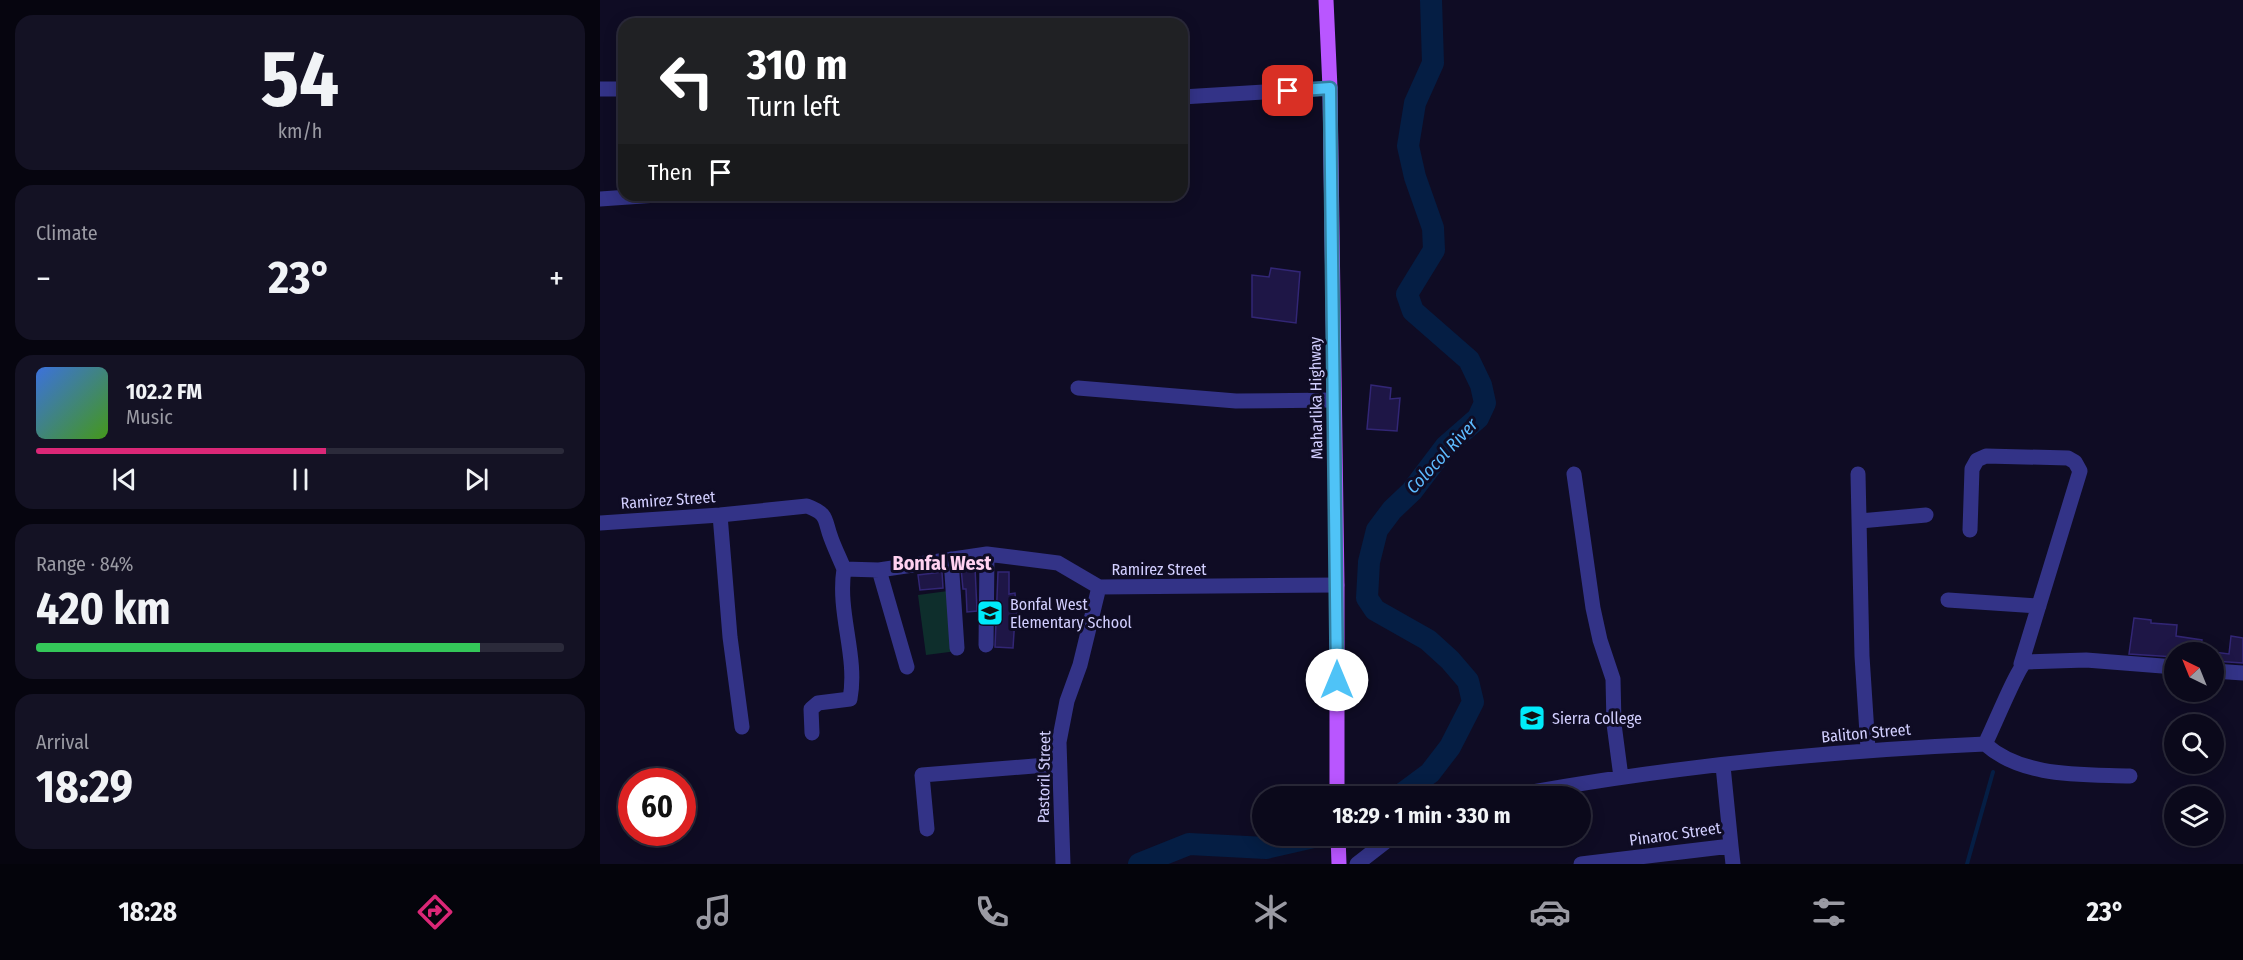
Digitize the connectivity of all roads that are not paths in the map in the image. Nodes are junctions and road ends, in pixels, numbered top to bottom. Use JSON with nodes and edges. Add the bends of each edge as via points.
{"nodes":[{"id":1,"x":1326,"y":0,"type":"edge"},
{"id":2,"x":1330,"y":88,"type":"junction"},
{"id":3,"x":600,"y":89,"type":"edge"},
{"id":4,"x":618,"y":89,"type":"edge"},
{"id":5,"x":1188,"y":97,"type":"edge"},
{"id":6,"x":618,"y":197,"type":"edge"},
{"id":7,"x":600,"y":198,"type":"edge"},
{"id":8,"x":1078,"y":388,"type":"dead end"},
{"id":9,"x":1334,"y":400,"type":"junction"},
{"id":10,"x":1574,"y":474,"type":"dead end"},
{"id":11,"x":1858,"y":474,"type":"dead end"},
{"id":12,"x":720,"y":515,"type":"junction"},
{"id":13,"x":1926,"y":515,"type":"dead end"},
{"id":14,"x":1860,"y":521,"type":"junction"},
{"id":15,"x":600,"y":523,"type":"edge"},
{"id":16,"x":1970,"y":530,"type":"dead end"},
{"id":17,"x":987,"y":554,"type":"junction"},
{"id":18,"x":951,"y":559,"type":"junction"},
{"id":19,"x":844,"y":569,"type":"junction"},
{"id":20,"x":879,"y":570,"type":"junction"},
{"id":21,"x":1337,"y":585,"type":"junction"},
{"id":22,"x":1099,"y":587,"type":"junction"},
{"id":23,"x":1948,"y":600,"type":"dead end"},
{"id":24,"x":2039,"y":606,"type":"junction"},
{"id":25,"x":986,"y":645,"type":"dead end"},
{"id":26,"x":957,"y":648,"type":"dead end"},
{"id":27,"x":2021,"y":664,"type":"junction"},
{"id":28,"x":907,"y":667,"type":"dead end"},
{"id":29,"x":2164,"y":667,"type":"edge"},
{"id":30,"x":2224,"y":672,"type":"edge"},
{"id":31,"x":2243,"y":673,"type":"edge"},
{"id":32,"x":742,"y":727,"type":"dead end"},
{"id":33,"x":812,"y":733,"type":"dead end"},
{"id":34,"x":1985,"y":744,"type":"junction"},
{"id":35,"x":1868,"y":749,"type":"junction"},
{"id":36,"x":1059,"y":764,"type":"junction"},
{"id":37,"x":1723,"y":766,"type":"junction"},
{"id":38,"x":2130,"y":776,"type":"dead end"},
{"id":39,"x":1621,"y":777,"type":"junction"},
{"id":40,"x":1337,"y":786,"type":"edge"},
{"id":41,"x":1568,"y":786,"type":"edge"},
{"id":42,"x":927,"y":829,"type":"dead end"},
{"id":43,"x":1338,"y":846,"type":"edge"},
{"id":44,"x":1381,"y":846,"type":"edge"},
{"id":45,"x":1731,"y":846,"type":"junction"},
{"id":46,"x":1063,"y":864,"type":"edge"},
{"id":47,"x":1339,"y":864,"type":"edge"},
{"id":48,"x":1358,"y":864,"type":"edge"},
{"id":49,"x":1581,"y":864,"type":"edge"},
{"id":50,"x":1733,"y":864,"type":"edge"}],
"edges":[{"from":1,"to":2,"type":"main road","name":"Maharlika Highway"},
{"from":2,"to":5,"type":"street"},
{"from":2,"to":9,"type":"main road","name":"Maharlika Highway"},
{"from":3,"to":4,"type":"street"},
{"from":6,"to":7,"type":"street"},
{"from":8,"to":9,"type":"street","via":[[1236,401]]},
{"from":9,"to":21,"type":"main road","name":"Maharlika Highway"},
{"from":10,"to":39,"type":"street","via":[[1593,608],[1613,679]]},
{"from":11,"to":14,"type":"street"},
{"from":12,"to":15,"type":"street","name":"Ramirez Street"},
{"from":12,"to":19,"type":"street","name":"Ramirez Street","via":[[790,506],[819,510],[827,520]]},
{"from":12,"to":32,"type":"street"},
{"from":13,"to":14,"type":"street"},
{"from":14,"to":35,"type":"street"},
{"from":16,"to":24,"type":"street","via":[[1972,470],[1977,460],[1986,456],[2068,458],[2079,466]]},
{"from":17,"to":18,"type":"street","name":"Ramirez Street"},
{"from":17,"to":22,"type":"street","name":"Ramirez Street","via":[[1058,563]]},
{"from":17,"to":25,"type":"street"},
{"from":18,"to":20,"type":"street","name":"Ramirez Street"},
{"from":18,"to":26,"type":"street"},
{"from":19,"to":20,"type":"street","name":"Ramirez Street"},
{"from":19,"to":33,"type":"street","via":[[841,600],[853,682],[850,699],[818,703],[811,710]]},
{"from":20,"to":28,"type":"street"},
{"from":21,"to":22,"type":"street","name":"Ramirez Street"},
{"from":21,"to":40,"type":"main road","name":"Maharlika Highway"},
{"from":22,"to":36,"type":"street","name":"Pastoril Street","via":[[1067,701]]},
{"from":23,"to":24,"type":"street"},
{"from":24,"to":27,"type":"street"},
{"from":27,"to":29,"type":"street","via":[[2036,660],[2086,660]]},
{"from":27,"to":34,"type":"street"},
{"from":30,"to":31,"type":"street"},
{"from":34,"to":35,"type":"street","name":"Baliton Street"},
{"from":34,"to":38,"type":"street","via":[[2003,758],[2025,767]]},
{"from":35,"to":37,"type":"street","name":"Baliton Street"},
{"from":36,"to":42,"type":"street","via":[[922,775]]},
{"from":36,"to":46,"type":"street","name":"Pastoril Street"},
{"from":37,"to":39,"type":"street","name":"Baliton Street"},
{"from":37,"to":45,"type":"street","name":"Pinaroc Street"},
{"from":39,"to":41,"type":"street","name":"Baliton Street"},
{"from":43,"to":47,"type":"main road"},
{"from":44,"to":48,"type":"street"},
{"from":45,"to":49,"type":"street","name":"Pinaroc Street"},
{"from":45,"to":50,"type":"street"}]}
